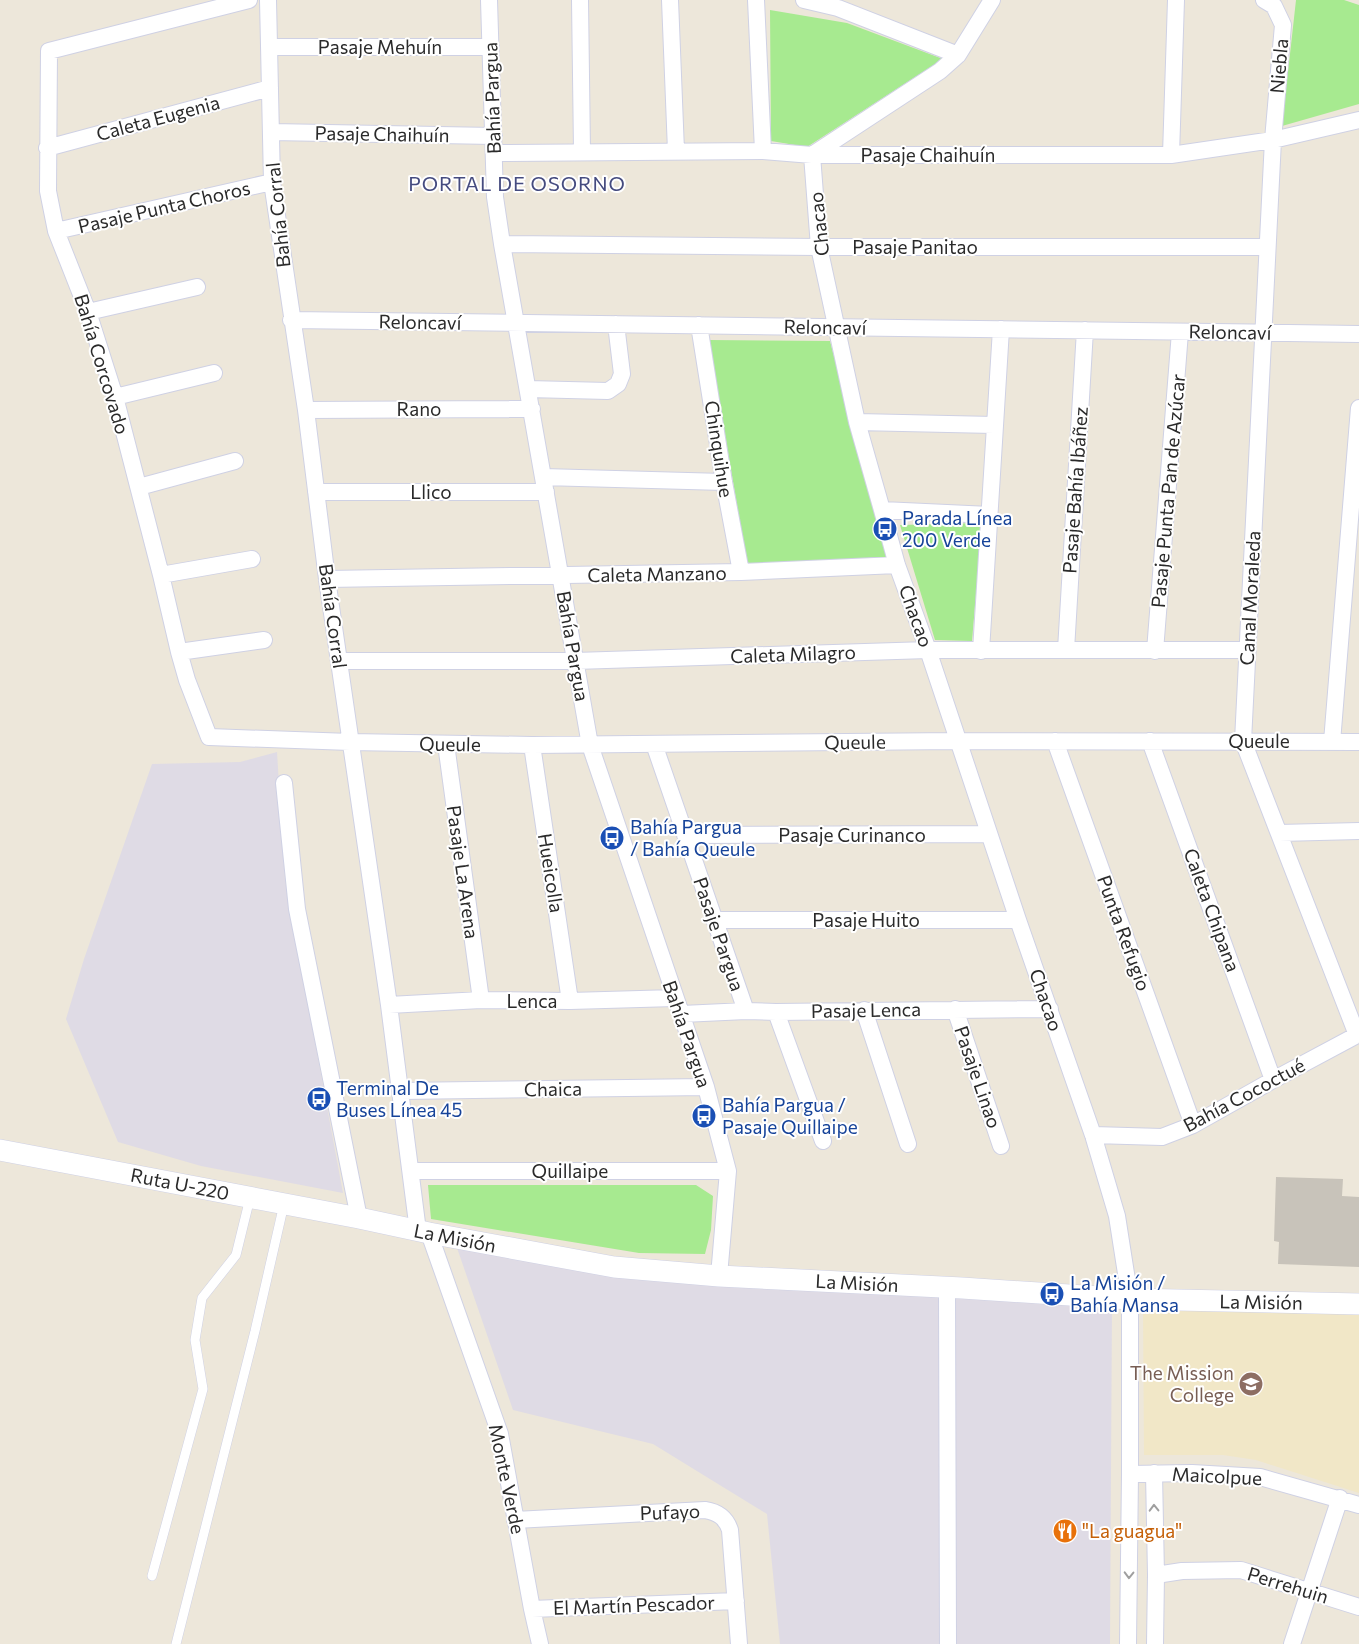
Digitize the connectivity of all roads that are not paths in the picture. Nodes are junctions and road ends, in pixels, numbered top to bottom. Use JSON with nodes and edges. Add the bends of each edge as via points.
{"nodes":[{"id":1,"x":249,"y":0,"type":"edge"},
{"id":2,"x":268,"y":0,"type":"edge"},
{"id":3,"x":489,"y":0,"type":"edge"},
{"id":4,"x":580,"y":0,"type":"edge"},
{"id":5,"x":670,"y":0,"type":"edge"},
{"id":6,"x":756,"y":0,"type":"edge"},
{"id":7,"x":804,"y":0,"type":"edge"},
{"id":8,"x":992,"y":0,"type":"edge"},
{"id":9,"x":1176,"y":0,"type":"edge"},
{"id":10,"x":1264,"y":0,"type":"edge"},
{"id":11,"x":838,"y":4,"type":"edge"},
{"id":12,"x":269,"y":47,"type":"junction"},
{"id":13,"x":491,"y":47,"type":"junction"},
{"id":14,"x":958,"y":55,"type":"junction"},
{"id":15,"x":270,"y":88,"type":"junction"},
{"id":16,"x":1359,"y":120,"type":"edge"},
{"id":17,"x":271,"y":132,"type":"junction"},
{"id":18,"x":1273,"y":140,"type":"junction"},
{"id":19,"x":494,"y":145,"type":"junction"},
{"id":20,"x":47,"y":148,"type":"junction"},
{"id":21,"x":676,"y":151,"type":"junction"},
{"id":22,"x":763,"y":151,"type":"junction"},
{"id":23,"x":582,"y":152,"type":"junction"},
{"id":24,"x":812,"y":155,"type":"junction"},
{"id":25,"x":1170,"y":155,"type":"junction"},
{"id":26,"x":272,"y":182,"type":"junction"},
{"id":27,"x":56,"y":231,"type":"junction"},
{"id":28,"x":502,"y":244,"type":"junction"},
{"id":29,"x":819,"y":247,"type":"junction"},
{"id":30,"x":1268,"y":247,"type":"junction"},
{"id":31,"x":197,"y":287,"type":"dead end"},
{"id":32,"x":88,"y":312,"type":"junction"},
{"id":33,"x":291,"y":320,"type":"junction"},
{"id":34,"x":517,"y":323,"type":"junction"},
{"id":35,"x":616,"y":324,"type":"junction"},
{"id":36,"x":699,"y":326,"type":"junction"},
{"id":37,"x":837,"y":327,"type":"junction"},
{"id":38,"x":1000,"y":329,"type":"junction"},
{"id":39,"x":1085,"y":330,"type":"junction"},
{"id":40,"x":1180,"y":332,"type":"junction"},
{"id":41,"x":1263,"y":333,"type":"junction"},
{"id":42,"x":1359,"y":334,"type":"edge"},
{"id":43,"x":214,"y":373,"type":"dead end"},
{"id":44,"x":528,"y":388,"type":"junction"},
{"id":45,"x":115,"y":397,"type":"junction"},
{"id":46,"x":1359,"y":408,"type":"edge"},
{"id":47,"x":532,"y":409,"type":"junction"},
{"id":48,"x":306,"y":410,"type":"junction"},
{"id":49,"x":857,"y":422,"type":"junction"},
{"id":50,"x":994,"y":425,"type":"junction"},
{"id":51,"x":235,"y":461,"type":"dead end"},
{"id":52,"x":724,"y":482,"type":"junction"},
{"id":53,"x":545,"y":484,"type":"junction"},
{"id":54,"x":138,"y":486,"type":"junction"},
{"id":55,"x":316,"y":492,"type":"junction"},
{"id":56,"x":882,"y":510,"type":"junction"},
{"id":57,"x":990,"y":515,"type":"junction"},
{"id":58,"x":252,"y":559,"type":"dead end"},
{"id":59,"x":897,"y":565,"type":"junction"},
{"id":60,"x":741,"y":572,"type":"junction"},
{"id":61,"x":161,"y":575,"type":"junction"},
{"id":62,"x":560,"y":575,"type":"junction"},
{"id":63,"x":327,"y":579,"type":"junction"},
{"id":64,"x":264,"y":640,"type":"dead end"},
{"id":65,"x":928,"y":650,"type":"junction"},
{"id":66,"x":1066,"y":650,"type":"junction"},
{"id":67,"x":1247,"y":650,"type":"junction"},
{"id":68,"x":981,"y":651,"type":"junction"},
{"id":69,"x":1155,"y":651,"type":"junction"},
{"id":70,"x":179,"y":652,"type":"junction"},
{"id":71,"x":339,"y":660,"type":"junction"},
{"id":72,"x":575,"y":661,"type":"junction"},
{"id":73,"x":957,"y":741,"type":"junction"},
{"id":74,"x":1055,"y":741,"type":"junction"},
{"id":75,"x":1150,"y":741,"type":"junction"},
{"id":76,"x":1243,"y":741,"type":"junction"},
{"id":77,"x":350,"y":742,"type":"junction"},
{"id":78,"x":1332,"y":742,"type":"junction"},
{"id":79,"x":1359,"y":742,"type":"edge"},
{"id":80,"x":446,"y":744,"type":"junction"},
{"id":81,"x":654,"y":744,"type":"junction"},
{"id":82,"x":590,"y":745,"type":"junction"},
{"id":83,"x":532,"y":746,"type":"junction"},
{"id":84,"x":284,"y":783,"type":"dead end"},
{"id":85,"x":1359,"y":831,"type":"edge"},
{"id":86,"x":1279,"y":833,"type":"junction"},
{"id":87,"x":989,"y":834,"type":"junction"},
{"id":88,"x":685,"y":835,"type":"junction"},
{"id":89,"x":714,"y":920,"type":"junction"},
{"id":90,"x":1018,"y":920,"type":"junction"},
{"id":91,"x":675,"y":998,"type":"junction"},
{"id":92,"x":481,"y":1000,"type":"junction"},
{"id":93,"x":570,"y":1001,"type":"junction"},
{"id":94,"x":389,"y":1005,"type":"junction"},
{"id":95,"x":955,"y":1009,"type":"junction"},
{"id":96,"x":1050,"y":1009,"type":"junction"},
{"id":97,"x":864,"y":1010,"type":"junction"},
{"id":98,"x":746,"y":1011,"type":"junction"},
{"id":99,"x":776,"y":1012,"type":"junction"},
{"id":100,"x":682,"y":1014,"type":"junction"},
{"id":101,"x":1358,"y":1034,"type":"edge"},
{"id":102,"x":1273,"y":1080,"type":"junction"},
{"id":103,"x":706,"y":1087,"type":"junction"},
{"id":104,"x":400,"y":1090,"type":"junction"},
{"id":105,"x":1193,"y":1125,"type":"junction"},
{"id":106,"x":1093,"y":1134,"type":"junction"},
{"id":107,"x":823,"y":1141,"type":"dead end"},
{"id":108,"x":908,"y":1144,"type":"dead end"},
{"id":109,"x":1001,"y":1146,"type":"dead end"},
{"id":110,"x":0,"y":1150,"type":"edge"},
{"id":111,"x":411,"y":1171,"type":"junction"},
{"id":112,"x":728,"y":1171,"type":"junction"},
{"id":113,"x":250,"y":1198,"type":"junction"},
{"id":114,"x":284,"y":1204,"type":"junction"},
{"id":115,"x":359,"y":1218,"type":"junction"},
{"id":116,"x":424,"y":1232,"type":"junction"},
{"id":117,"x":719,"y":1276,"type":"junction"},
{"id":118,"x":948,"y":1287,"type":"junction"},
{"id":119,"x":1130,"y":1299,"type":"junction"},
{"id":120,"x":1359,"y":1304,"type":"edge"},
{"id":121,"x":1154,"y":1473,"type":"junction"},
{"id":122,"x":1130,"y":1474,"type":"junction"},
{"id":123,"x":1340,"y":1498,"type":"junction"},
{"id":124,"x":1359,"y":1505,"type":"edge"},
{"id":125,"x":516,"y":1520,"type":"junction"},
{"id":126,"x":1156,"y":1575,"type":"junction"},
{"id":127,"x":152,"y":1576,"type":"dead end"},
{"id":128,"x":1310,"y":1591,"type":"junction"},
{"id":129,"x":736,"y":1601,"type":"junction"},
{"id":130,"x":1359,"y":1607,"type":"edge"},
{"id":131,"x":532,"y":1609,"type":"junction"},
{"id":132,"x":176,"y":1644,"type":"edge"},
{"id":133,"x":540,"y":1644,"type":"edge"},
{"id":134,"x":739,"y":1644,"type":"edge"},
{"id":135,"x":948,"y":1644,"type":"edge"},
{"id":136,"x":1128,"y":1644,"type":"edge"},
{"id":137,"x":1154,"y":1644,"type":"edge"},
{"id":138,"x":1292,"y":1644,"type":"edge"}],
"edges":[{"from":1,"to":20,"type":"street","name":"Bahía Corcovado","via":[[48,51]]},
{"from":2,"to":12,"type":"street","name":"Bahía Corral"},
{"from":3,"to":13,"type":"street","name":"Bahía Pargua"},
{"from":4,"to":23,"type":"street"},
{"from":5,"to":21,"type":"street"},
{"from":6,"to":22,"type":"street"},
{"from":7,"to":11,"type":"street"},
{"from":8,"to":14,"type":"street"},
{"from":9,"to":25,"type":"street"},
{"from":10,"to":18,"type":"street","name":"Niebla","via":[[1274,6],[1283,25]]},
{"from":11,"to":14,"type":"street"},
{"from":12,"to":13,"type":"street","name":"Pasaje Mehuín"},
{"from":12,"to":15,"type":"street","name":"Bahía Corral"},
{"from":13,"to":19,"type":"street","name":"Bahía Pargua"},
{"from":14,"to":24,"type":"street","via":[[940,71]]},
{"from":15,"to":17,"type":"street","name":"Bahía Corral"},
{"from":15,"to":20,"type":"street","name":"Caleta Eugenia"},
{"from":16,"to":18,"type":"street","name":"Pasaje Chaihuín"},
{"from":17,"to":19,"type":"street","name":"Pasaje Chaihuín"},
{"from":17,"to":26,"type":"street","name":"Bahía Corral"},
{"from":18,"to":25,"type":"street","name":"Pasaje Chaihuín"},
{"from":18,"to":30,"type":"street","name":"Canal Moraleda"},
{"from":19,"to":23,"type":"street","name":"Pasaje Chaihuín"},
{"from":19,"to":28,"type":"street","name":"Bahía Pargua","via":[[495,196]]},
{"from":20,"to":27,"type":"street","name":"Bahía Corcovado","via":[[48,191]]},
{"from":21,"to":22,"type":"street","name":"Pasaje Chaihuín"},
{"from":21,"to":23,"type":"street","name":"Pasaje Chaihuín"},
{"from":22,"to":24,"type":"street","name":"Pasaje Chaihuín"},
{"from":24,"to":25,"type":"street","name":"Pasaje Chaihuín"},
{"from":24,"to":29,"type":"street","name":"Chacao"},
{"from":26,"to":27,"type":"street","name":"Pasaje Punta Choros"},
{"from":26,"to":33,"type":"street","name":"Bahía Corral"},
{"from":27,"to":32,"type":"street","name":"Bahía Corcovado"},
{"from":28,"to":29,"type":"street","name":"Pasaje Panitao"},
{"from":28,"to":34,"type":"street","name":"Bahía Pargua"},
{"from":29,"to":30,"type":"street","name":"Pasaje Panitao"},
{"from":29,"to":37,"type":"street","name":"Chacao"},
{"from":30,"to":41,"type":"street","name":"Canal Moraleda"},
{"from":31,"to":32,"type":"street"},
{"from":32,"to":45,"type":"street","name":"Bahía Corcovado"},
{"from":33,"to":34,"type":"street","name":"Reloncaví"},
{"from":33,"to":48,"type":"street","name":"Bahía Corral"},
{"from":34,"to":35,"type":"street","name":"Reloncaví"},
{"from":34,"to":44,"type":"street","name":"Bahía Pargua"},
{"from":35,"to":36,"type":"street","name":"Reloncaví"},
{"from":35,"to":44,"type":"street","via":[[622,374],[618,384],[608,392]]},
{"from":36,"to":37,"type":"street","name":"Reloncaví"},
{"from":36,"to":52,"type":"street","name":"Chinquihue"},
{"from":37,"to":38,"type":"street","name":"Reloncaví"},
{"from":37,"to":49,"type":"street","name":"Chacao"},
{"from":38,"to":39,"type":"street","name":"Reloncaví"},
{"from":38,"to":50,"type":"street"},
{"from":39,"to":40,"type":"street","name":"Reloncaví"},
{"from":39,"to":66,"type":"street","name":"Pasaje Bahía Ibáñez"},
{"from":40,"to":41,"type":"street","name":"Reloncaví"},
{"from":40,"to":69,"type":"street","name":"Pasaje Punta Pan de Azúcar"},
{"from":41,"to":42,"type":"street","name":"Reloncaví"},
{"from":41,"to":67,"type":"street","name":"Canal Moraleda"},
{"from":43,"to":45,"type":"street"},
{"from":44,"to":47,"type":"street","name":"Bahía Pargua"},
{"from":45,"to":54,"type":"street","name":"Bahía Corcovado"},
{"from":46,"to":78,"type":"street"},
{"from":47,"to":48,"type":"street","name":"Rano"},
{"from":47,"to":53,"type":"street","name":"Bahía Pargua"},
{"from":48,"to":55,"type":"street","name":"Bahía Corral"},
{"from":49,"to":50,"type":"street"},
{"from":49,"to":56,"type":"street","name":"Chacao"},
{"from":50,"to":57,"type":"street"},
{"from":51,"to":54,"type":"street"},
{"from":52,"to":53,"type":"street","name":"Llico"},
{"from":52,"to":60,"type":"street","name":"Chinquihue"},
{"from":53,"to":55,"type":"street","name":"Llico"},
{"from":53,"to":62,"type":"street","name":"Bahía Pargua"},
{"from":54,"to":61,"type":"street","name":"Bahía Corcovado"},
{"from":55,"to":63,"type":"street","name":"Bahía Corral"},
{"from":56,"to":57,"type":"street"},
{"from":56,"to":59,"type":"street","name":"Chacao"},
{"from":57,"to":68,"type":"street"},
{"from":58,"to":61,"type":"street"},
{"from":59,"to":60,"type":"street","name":"Caleta Manzano"},
{"from":59,"to":65,"type":"street","name":"Chacao"},
{"from":60,"to":62,"type":"street","name":"Caleta Manzano"},
{"from":61,"to":70,"type":"street","name":"Bahía Corcovado"},
{"from":62,"to":63,"type":"street","name":"Caleta Manzano"},
{"from":62,"to":72,"type":"street","name":"Bahía Pargua"},
{"from":63,"to":71,"type":"street","name":"Bahía Corral"},
{"from":64,"to":70,"type":"street"},
{"from":65,"to":68,"type":"street","name":"Caleta Milagro"},
{"from":65,"to":72,"type":"street","name":"Caleta Milagro"},
{"from":65,"to":73,"type":"street","name":"Chacao"},
{"from":66,"to":68,"type":"street","name":"Caleta Milagro"},
{"from":66,"to":69,"type":"street","name":"Caleta Milagro"},
{"from":67,"to":69,"type":"street","name":"Caleta Milagro"},
{"from":67,"to":76,"type":"street","name":"Canal Moraleda"},
{"from":70,"to":77,"type":"street","name":"Bahía Corcovado","via":[[209,737]]},
{"from":71,"to":72,"type":"street","name":"Caleta Milagro"},
{"from":71,"to":77,"type":"street","name":"Bahía Corral"},
{"from":72,"to":82,"type":"street","name":"Bahía Pargua"},
{"from":73,"to":74,"type":"street","name":"Queule"},
{"from":73,"to":81,"type":"street","name":"Queule"},
{"from":73,"to":87,"type":"street","name":"Chacao"},
{"from":74,"to":75,"type":"street","name":"Queule"},
{"from":74,"to":105,"type":"street","name":"Punta Refugio"},
{"from":75,"to":76,"type":"street","name":"Queule"},
{"from":75,"to":102,"type":"street","name":"Caleta Chipana"},
{"from":76,"to":78,"type":"street","name":"Queule"},
{"from":76,"to":86,"type":"street","name":"Canal Moraleda"},
{"from":77,"to":80,"type":"street","name":"Queule"},
{"from":77,"to":94,"type":"street","name":"Bahía Corral"},
{"from":78,"to":79,"type":"street","name":"Queule"},
{"from":80,"to":83,"type":"street","name":"Queule"},
{"from":80,"to":92,"type":"street","name":"Pasaje La Arena"},
{"from":81,"to":82,"type":"street","name":"Queule"},
{"from":81,"to":88,"type":"street","name":"Pasaje Pargua"},
{"from":82,"to":83,"type":"street","name":"Queule"},
{"from":82,"to":91,"type":"street","name":"Bahía Pargua"},
{"from":83,"to":93,"type":"street","name":"Hueicolla"},
{"from":84,"to":115,"type":"street","via":[[297,909]]},
{"from":85,"to":86,"type":"street"},
{"from":86,"to":101,"type":"street","name":"Canal Moraleda"},
{"from":87,"to":88,"type":"street","name":"Pasaje Curinanco"},
{"from":87,"to":90,"type":"street","name":"Chacao"},
{"from":88,"to":89,"type":"street","name":"Pasaje Pargua"},
{"from":89,"to":90,"type":"street","name":"Pasaje Huito"},
{"from":89,"to":98,"type":"street","name":"Pasaje Pargua"},
{"from":90,"to":96,"type":"street","name":"Chacao"},
{"from":91,"to":93,"type":"street","name":"Lenca"},
{"from":91,"to":100,"type":"street","name":"Bahía Pargua"},
{"from":92,"to":93,"type":"street","name":"Lenca"},
{"from":92,"to":94,"type":"street","name":"Lenca"},
{"from":94,"to":104,"type":"street","name":"Bahía Corral"},
{"from":95,"to":96,"type":"street","name":"Pasaje Lenca"},
{"from":95,"to":97,"type":"street","name":"Pasaje Lenca"},
{"from":95,"to":109,"type":"street","name":"Pasaje Linao"},
{"from":96,"to":106,"type":"street","name":"Chacao"},
{"from":97,"to":99,"type":"street","name":"Pasaje Lenca"},
{"from":97,"to":108,"type":"street"},
{"from":98,"to":99,"type":"street","name":"Pasaje Lenca"},
{"from":98,"to":100,"type":"street","name":"Pasaje Lenca"},
{"from":99,"to":107,"type":"street"},
{"from":100,"to":103,"type":"street","name":"Bahía Pargua"},
{"from":101,"to":102,"type":"street","name":"Bahía Cococtué"},
{"from":102,"to":105,"type":"street","name":"Bahía Cococtué"},
{"from":103,"to":104,"type":"street","name":"Chaica"},
{"from":103,"to":112,"type":"street","name":"Bahía Pargua"},
{"from":104,"to":111,"type":"street","name":"Bahía Corral"},
{"from":105,"to":106,"type":"street","name":"Bahía Cococtué","via":[[1162,1137]]},
{"from":106,"to":119,"type":"street","name":"Chacao","via":[[1117,1216]]},
{"from":110,"to":113,"type":"street","name":"Ruta U-220"},
{"from":111,"to":112,"type":"street","name":"Quillaipe"},
{"from":111,"to":116,"type":"street","name":"Bahía Corral"},
{"from":112,"to":117,"type":"street","name":"Bahía Pargua"},
{"from":113,"to":114,"type":"street","name":"Ruta U-220"},
{"from":113,"to":127,"type":"lane","via":[[236,1254],[202,1298],[196,1340],[203,1389]]},
{"from":114,"to":115,"type":"street","name":"Ruta U-220"},
{"from":114,"to":132,"type":"lane","via":[[253,1341]]},
{"from":115,"to":116,"type":"street","name":"La Misión"},
{"from":116,"to":117,"type":"street","name":"La Misión","via":[[614,1268]]},
{"from":116,"to":125,"type":"street","name":"Monte Verde","via":[[500,1434]]},
{"from":117,"to":118,"type":"street","name":"La Misión"},
{"from":118,"to":119,"type":"street","name":"La Misión"},
{"from":118,"to":135,"type":"street"},
{"from":119,"to":120,"type":"street","name":"La Misión"},
{"from":119,"to":122,"type":"street","name":"Chacao"},
{"from":121,"to":122,"type":"street","name":"Maicolpue"},
{"from":121,"to":123,"type":"street","name":"Maicolpue","via":[[1260,1476]]},
{"from":126,"to":121,"type":"street","one_way":true},
{"from":122,"to":136,"type":"street","name":"Chacao","one_way":true},
{"from":123,"to":124,"type":"street","name":"Maicolpue"},
{"from":123,"to":128,"type":"street"},
{"from":125,"to":129,"type":"street","name":"Pufayo","via":[[712,1511],[723,1518],[730,1530]]},
{"from":125,"to":131,"type":"street","name":"Monte Verde"},
{"from":126,"to":128,"type":"street","name":"Perrehuin","via":[[1241,1570]]},
{"from":126,"to":137,"type":"street"},
{"from":128,"to":130,"type":"street","name":"Perrehuin"},
{"from":128,"to":138,"type":"street"},
{"from":129,"to":131,"type":"street","name":"El Martín Pescador"},
{"from":129,"to":134,"type":"street","name":"Pufayo"},
{"from":131,"to":133,"type":"street","name":"Monte Verde"}]}
